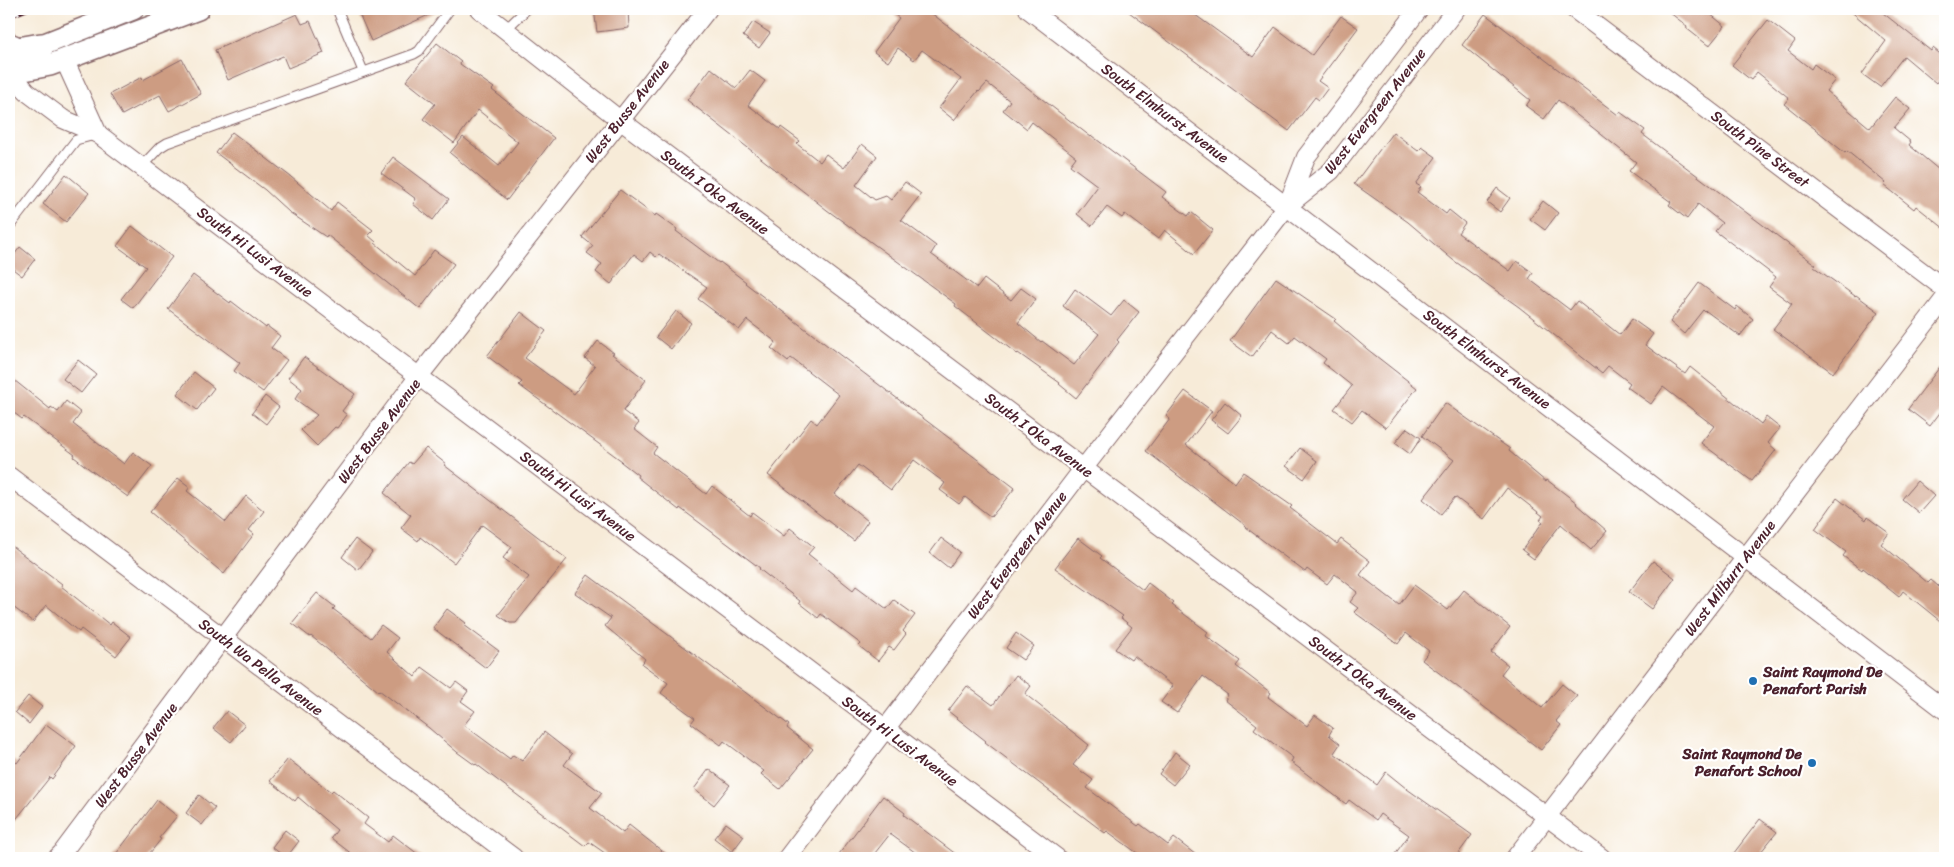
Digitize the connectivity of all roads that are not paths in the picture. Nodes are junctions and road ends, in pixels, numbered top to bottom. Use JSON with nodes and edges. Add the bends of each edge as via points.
{"nodes":[{"id":1,"x":133,"y":9,"type":"edge"},
{"id":2,"x":198,"y":9,"type":"edge"},
{"id":3,"x":337,"y":9,"type":"edge"},
{"id":4,"x":450,"y":9,"type":"edge"},
{"id":5,"x":479,"y":9,"type":"edge"},
{"id":6,"x":527,"y":9,"type":"edge"},
{"id":7,"x":708,"y":9,"type":"edge"},
{"id":8,"x":1028,"y":9,"type":"edge"},
{"id":9,"x":1419,"y":9,"type":"edge"},
{"id":10,"x":1456,"y":9,"type":"edge"},
{"id":11,"x":1574,"y":9,"type":"edge"},
{"id":12,"x":505,"y":30,"type":"junction"},
{"id":13,"x":9,"y":46,"type":"edge"},
{"id":14,"x":41,"y":46,"type":"junction"},
{"id":15,"x":64,"y":59,"type":"junction"},
{"id":16,"x":363,"y":71,"type":"junction"},
{"id":17,"x":10,"y":72,"type":"edge"},
{"id":18,"x":620,"y":120,"type":"junction"},
{"id":19,"x":98,"y":134,"type":"junction"},
{"id":20,"x":141,"y":167,"type":"junction"},
{"id":21,"x":1287,"y":206,"type":"junction"},
{"id":22,"x":9,"y":227,"type":"edge"},
{"id":23,"x":1945,"y":289,"type":"edge"},
{"id":24,"x":1945,"y":298,"type":"edge"},
{"id":25,"x":420,"y":376,"type":"junction"},
{"id":26,"x":1083,"y":469,"type":"junction"},
{"id":27,"x":9,"y":476,"type":"edge"},
{"id":28,"x":1746,"y":557,"type":"junction"},
{"id":29,"x":224,"y":639,"type":"junction"},
{"id":30,"x":1945,"y":710,"type":"edge"},
{"id":31,"x":885,"y":730,"type":"junction"},
{"id":32,"x":1548,"y":816,"type":"junction"},
{"id":33,"x":56,"y":858,"type":"edge"},
{"id":34,"x":514,"y":858,"type":"edge"},
{"id":35,"x":787,"y":858,"type":"edge"},
{"id":36,"x":1057,"y":858,"type":"edge"},
{"id":37,"x":1515,"y":858,"type":"edge"},
{"id":38,"x":1602,"y":858,"type":"edge"}],
"edges":[{"from":1,"to":14,"type":"street"},
{"from":2,"to":15,"type":"street"},
{"from":3,"to":16,"type":"lane"},
{"from":4,"to":16,"type":"lane","via":[[419,51]]},
{"from":5,"to":12,"type":"street","name":"South I Oka Avenue"},
{"from":6,"to":12,"type":"lane"},
{"from":7,"to":18,"type":"street","name":"West Busse Avenue"},
{"from":8,"to":21,"type":"street","name":"South Elmhurst Avenue"},
{"from":9,"to":21,"type":"street","name":"West Evergreen Avenue","via":[[1306,157]]},
{"from":10,"to":21,"type":"street","name":"West Evergreen Avenue","via":[[1331,171]]},
{"from":11,"to":23,"type":"street","name":"South Pine Street"},
{"from":12,"to":18,"type":"street","name":"South I Oka Avenue"},
{"from":13,"to":14,"type":"main road","via":[[18,50]]},
{"from":14,"to":17,"type":"street"},
{"from":15,"to":17,"type":"street"},
{"from":15,"to":19,"type":"street","name":"South Hi Lusi Avenue"},
{"from":16,"to":20,"type":"lane","via":[[167,144]]},
{"from":17,"to":19,"type":"street","name":"South Hi Lusi Avenue","via":[[27,92],[63,119]]},
{"from":18,"to":25,"type":"street","name":"West Busse Avenue"},
{"from":18,"to":26,"type":"street","name":"South I Oka Avenue"},
{"from":19,"to":20,"type":"street","name":"South Hi Lusi Avenue"},
{"from":19,"to":22,"type":"lane","via":[[76,140]]},
{"from":20,"to":25,"type":"street","name":"South Hi Lusi Avenue"},
{"from":21,"to":26,"type":"street","name":"West Evergreen Avenue"},
{"from":21,"to":28,"type":"street","name":"South Elmhurst Avenue"},
{"from":24,"to":28,"type":"street","name":"West Milburn Avenue"},
{"from":25,"to":29,"type":"street","name":"West Busse Avenue"},
{"from":25,"to":31,"type":"street","name":"South Hi Lusi Avenue"},
{"from":26,"to":31,"type":"street","name":"West Evergreen Avenue"},
{"from":26,"to":32,"type":"street","name":"South I Oka Avenue"},
{"from":27,"to":29,"type":"street","name":"South Wa Pella Avenue"},
{"from":28,"to":30,"type":"street","name":"South Elmhurst Avenue"},
{"from":28,"to":32,"type":"street","name":"West Milburn Avenue"},
{"from":29,"to":33,"type":"street","name":"West Busse Avenue"},
{"from":29,"to":34,"type":"street","name":"South Wa Pella Avenue"},
{"from":31,"to":35,"type":"street","name":"West Evergreen Avenue"},
{"from":31,"to":36,"type":"street","name":"South Hi Lusi Avenue"},
{"from":32,"to":37,"type":"street","name":"West Milburn Avenue"},
{"from":32,"to":38,"type":"street","name":"South I Oka Avenue"}]}
